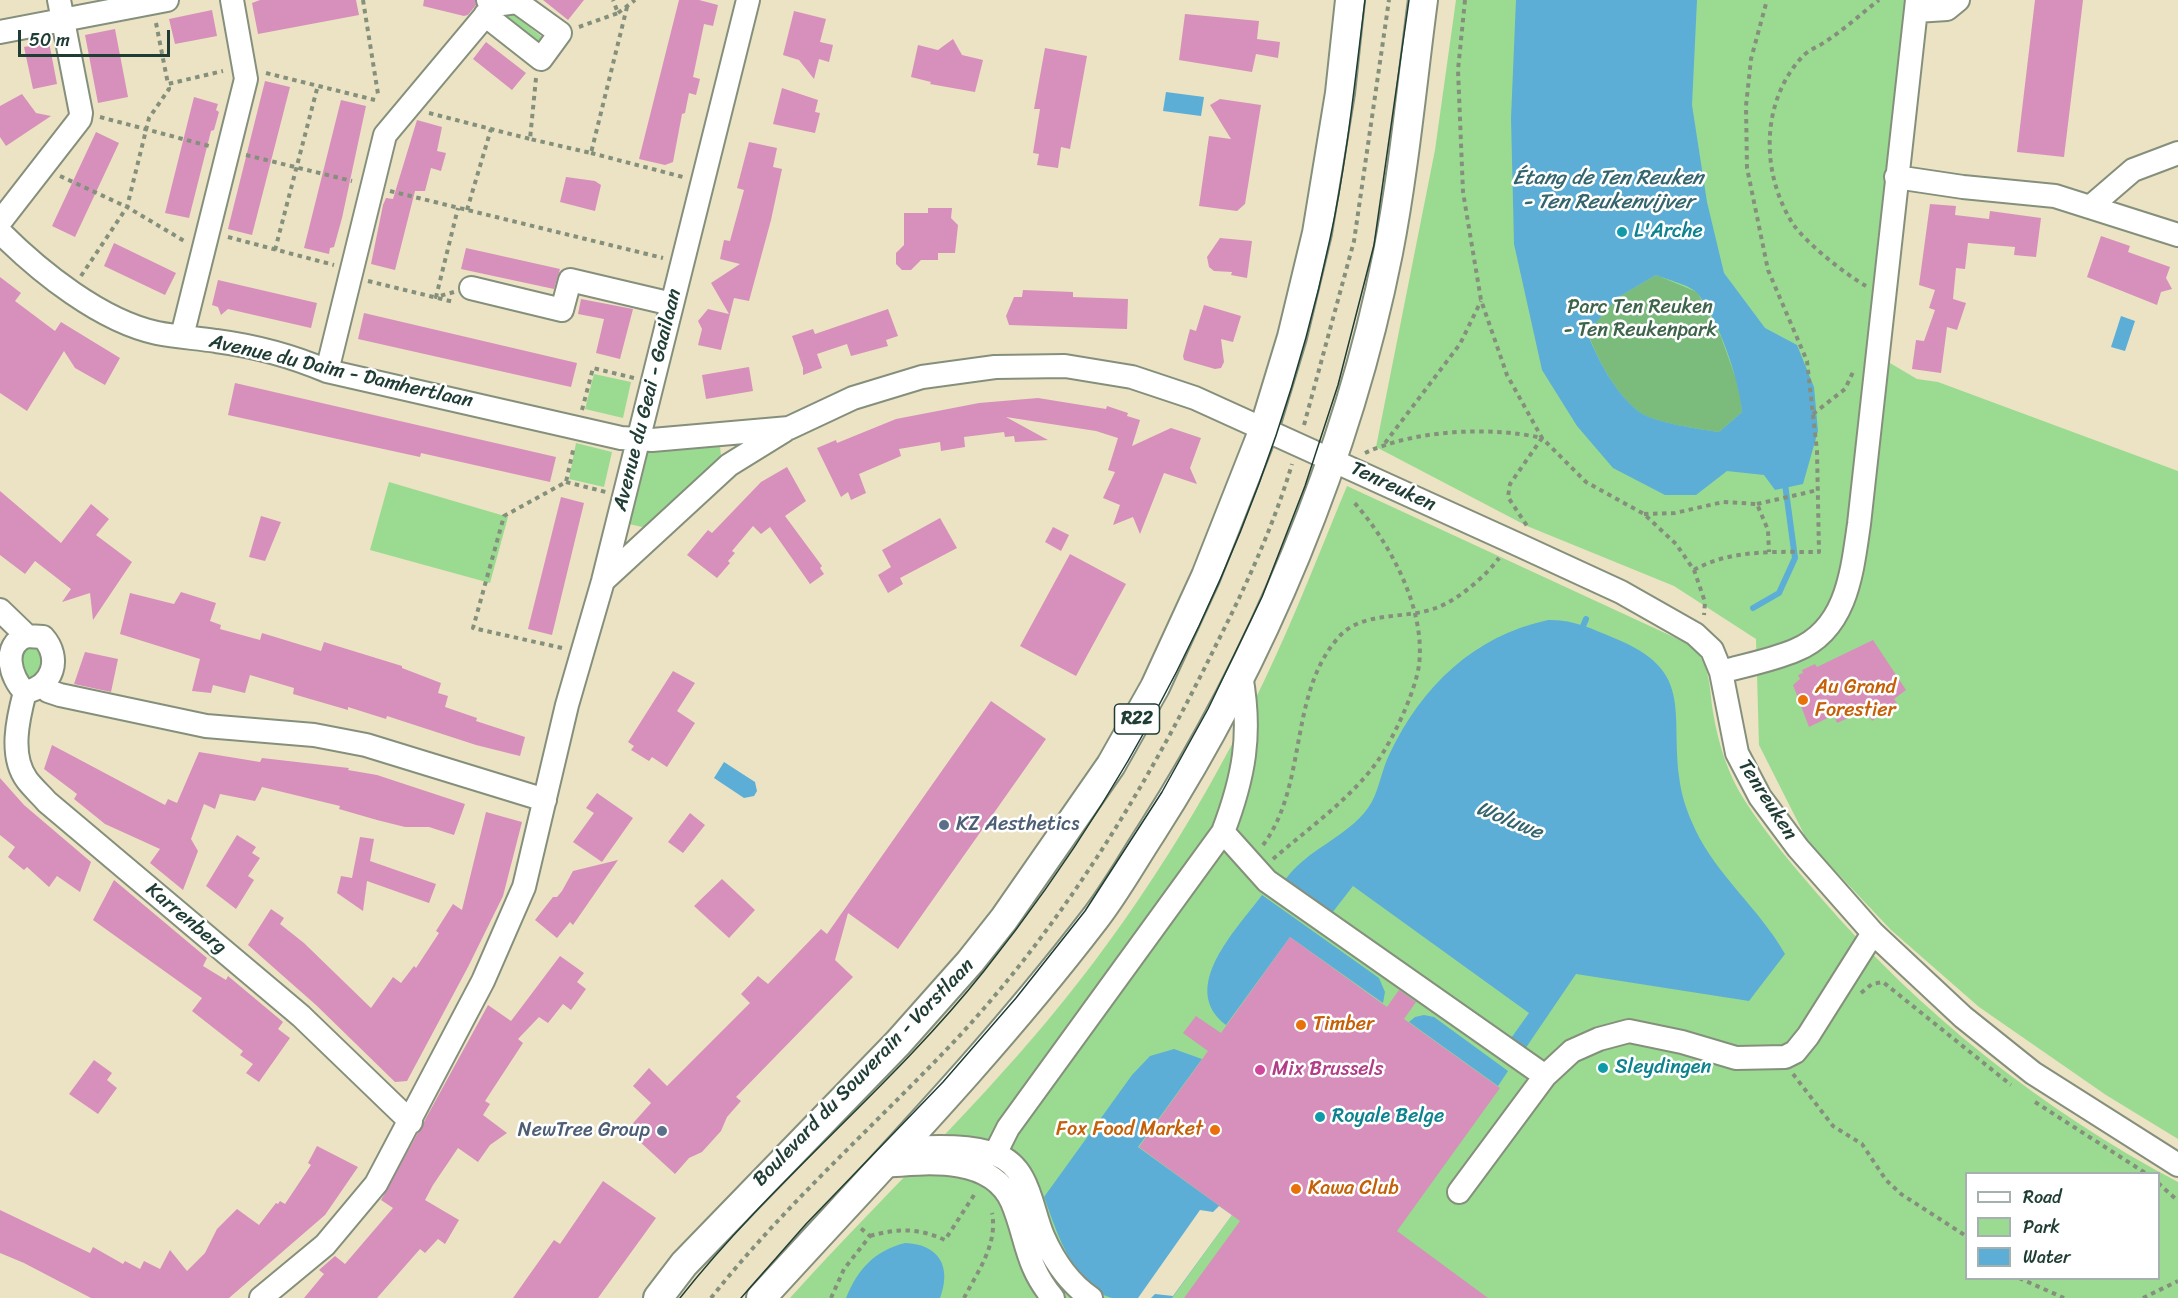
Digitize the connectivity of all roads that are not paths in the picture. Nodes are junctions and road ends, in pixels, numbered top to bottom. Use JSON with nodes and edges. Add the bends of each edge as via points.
{"nodes":[{"id":1,"x":232,"y":0,"type":"edge"},
{"id":2,"x":748,"y":0,"type":"edge"},
{"id":3,"x":1350,"y":0,"type":"edge"},
{"id":4,"x":1423,"y":0,"type":"edge"},
{"id":5,"x":1958,"y":0,"type":"edge"},
{"id":6,"x":1916,"y":6,"type":"edge"},
{"id":7,"x":161,"y":7,"type":"edge"},
{"id":8,"x":489,"y":7,"type":"edge"},
{"id":9,"x":61,"y":10,"type":"edge"},
{"id":10,"x":0,"y":32,"type":"edge"},
{"id":11,"x":2178,"y":153,"type":"edge"},
{"id":12,"x":1896,"y":177,"type":"junction"},
{"id":13,"x":2090,"y":207,"type":"junction"},
{"id":14,"x":0,"y":222,"type":"edge"},
{"id":15,"x":0,"y":232,"type":"edge"},
{"id":16,"x":2178,"y":235,"type":"edge"},
{"id":17,"x":471,"y":288,"type":"road end"},
{"id":18,"x":672,"y":304,"type":"junction"},
{"id":19,"x":182,"y":336,"type":"junction"},
{"id":20,"x":327,"y":370,"type":"junction"},
{"id":21,"x":789,"y":428,"type":"junction"},
{"id":22,"x":1264,"y":429,"type":"junction"},
{"id":23,"x":638,"y":439,"type":"junction"},
{"id":24,"x":1331,"y":458,"type":"junction"},
{"id":25,"x":603,"y":581,"type":"junction"},
{"id":26,"x":0,"y":610,"type":"edge"},
{"id":27,"x":27,"y":636,"type":"junction"},
{"id":28,"x":1721,"y":672,"type":"junction"},
{"id":29,"x":1241,"y":675,"type":"junction"},
{"id":30,"x":34,"y":688,"type":"junction"},
{"id":31,"x":545,"y":800,"type":"junction"},
{"id":32,"x":1223,"y":832,"type":"junction"},
{"id":33,"x":1873,"y":933,"type":"junction"},
{"id":34,"x":1545,"y":1076,"type":"junction"},
{"id":35,"x":411,"y":1122,"type":"junction"},
{"id":36,"x":995,"y":1154,"type":"junction"},
{"id":37,"x":891,"y":1157,"type":"junction"},
{"id":38,"x":2178,"y":1165,"type":"edge"},
{"id":39,"x":1459,"y":1192,"type":"dead end"},
{"id":40,"x":261,"y":1298,"type":"edge"},
{"id":41,"x":658,"y":1298,"type":"edge"},
{"id":42,"x":761,"y":1298,"type":"edge"},
{"id":43,"x":1053,"y":1298,"type":"edge"},
{"id":44,"x":1091,"y":1298,"type":"edge"}],
"edges":[{"from":1,"to":19,"type":"street","via":[[246,79]]},
{"from":2,"to":18,"type":"street","name":"Avenue du Geai - Gaailaan"},
{"from":3,"to":22,"type":"main road","name":"Boulevard du Souverain - Vorstlaan","number":"R22","via":[[1340,93],[1317,233],[1292,337]]},
{"from":4,"to":24,"type":"main road","via":[[1389,251]]},
{"from":5,"to":6,"type":"street","via":[[1947,9]]},
{"from":6,"to":12,"type":"street"},
{"from":7,"to":9,"type":"street"},
{"from":8,"to":20,"type":"street","via":[[385,135]]},
{"from":9,"to":10,"type":"street"},
{"from":9,"to":14,"type":"street","via":[[80,119]]},
{"from":11,"to":13,"type":"street","via":[[2133,170]]},
{"from":12,"to":13,"type":"street","via":[[2055,196]]},
{"from":12,"to":28,"type":"street","via":[[1859,524],[1847,593],[1821,634],[1797,650]]},
{"from":13,"to":16,"type":"street"},
{"from":15,"to":19,"type":"street","name":"Avenue du Daim - Damhertlaan","via":[[71,291],[122,321],[156,333]]},
{"from":17,"to":18,"type":"street","via":[[562,310],[570,280]]},
{"from":18,"to":23,"type":"street","name":"Avenue du Geai - Gaailaan"},
{"from":19,"to":20,"type":"street","name":"Avenue du Daim - Damhertlaan","via":[[299,359]]},
{"from":20,"to":23,"type":"street","name":"Avenue du Daim - Damhertlaan"},
{"from":21,"to":22,"type":"street","name":"Tenreuken","via":[[853,398],[922,377],[995,367],[1065,366],[1132,377],[1195,398]]},
{"from":21,"to":23,"type":"street","name":"Avenue du Daim - Damhertlaan"},
{"from":21,"to":25,"type":"street","via":[[729,465]]},
{"from":22,"to":24,"type":"street","name":"Tenreuken"},
{"from":22,"to":41,"type":"main road","name":"Boulevard du Souverain - Vorstlaan","number":"R22","via":[[1206,576],[1155,687],[1111,765],[1066,832],[1004,919],[937,1002],[760,1182]]},
{"from":23,"to":25,"type":"street","name":"Avenue du Geai - Gaailaan"},
{"from":24,"to":28,"type":"street","name":"Tenreuken","via":[[1668,617],[1712,650]]},
{"from":24,"to":29,"type":"main road","via":[[1316,503]]},
{"from":25,"to":31,"type":"street","name":"Avenue du Geai - Gaailaan","via":[[567,705]]},
{"from":26,"to":27,"type":"street"},
{"from":27,"to":30,"type":"street","via":[[19,638],[10,662],[15,683]]},
{"from":27,"to":30,"type":"street","via":[[43,638],[53,651],[51,673]]},
{"from":28,"to":33,"type":"street","name":"Tenreuken","via":[[1737,753],[1760,797],[1797,848]]},
{"from":29,"to":32,"type":"street","via":[[1248,711],[1244,754],[1236,796]]},
{"from":29,"to":37,"type":"main road","via":[[1175,797],[1096,918],[996,1042]]},
{"from":30,"to":31,"type":"street","via":[[206,726],[314,735],[366,745]]},
{"from":30,"to":35,"type":"street","name":"Karrenberg","via":[[18,721],[18,753],[26,779],[47,802],[301,1016]]},
{"from":31,"to":35,"type":"street","name":"Avenue du Geai - Gaailaan","via":[[524,887],[483,981]]},
{"from":32,"to":34,"type":"street","via":[[1267,881]]},
{"from":32,"to":36,"type":"street","via":[[1008,1128]]},
{"from":33,"to":34,"type":"street","via":[[1808,1036],[1785,1058],[1736,1058],[1629,1031],[1599,1038],[1572,1051]]},
{"from":33,"to":38,"type":"street","name":"Tenreuken","via":[[1963,1017],[2033,1073]]},
{"from":34,"to":39,"type":"street"},
{"from":35,"to":40,"type":"street","name":"Avenue du Geai - Gaailaan","via":[[357,1210],[325,1245]]},
{"from":36,"to":37,"type":"street","via":[[979,1150]]},
{"from":36,"to":44,"type":"street","via":[[1021,1174],[1053,1257]]},
{"from":37,"to":42,"type":"main road"},
{"from":37,"to":43,"type":"street","via":[[937,1161],[975,1170],[1000,1185],[1011,1201],[1028,1260]]}]}
